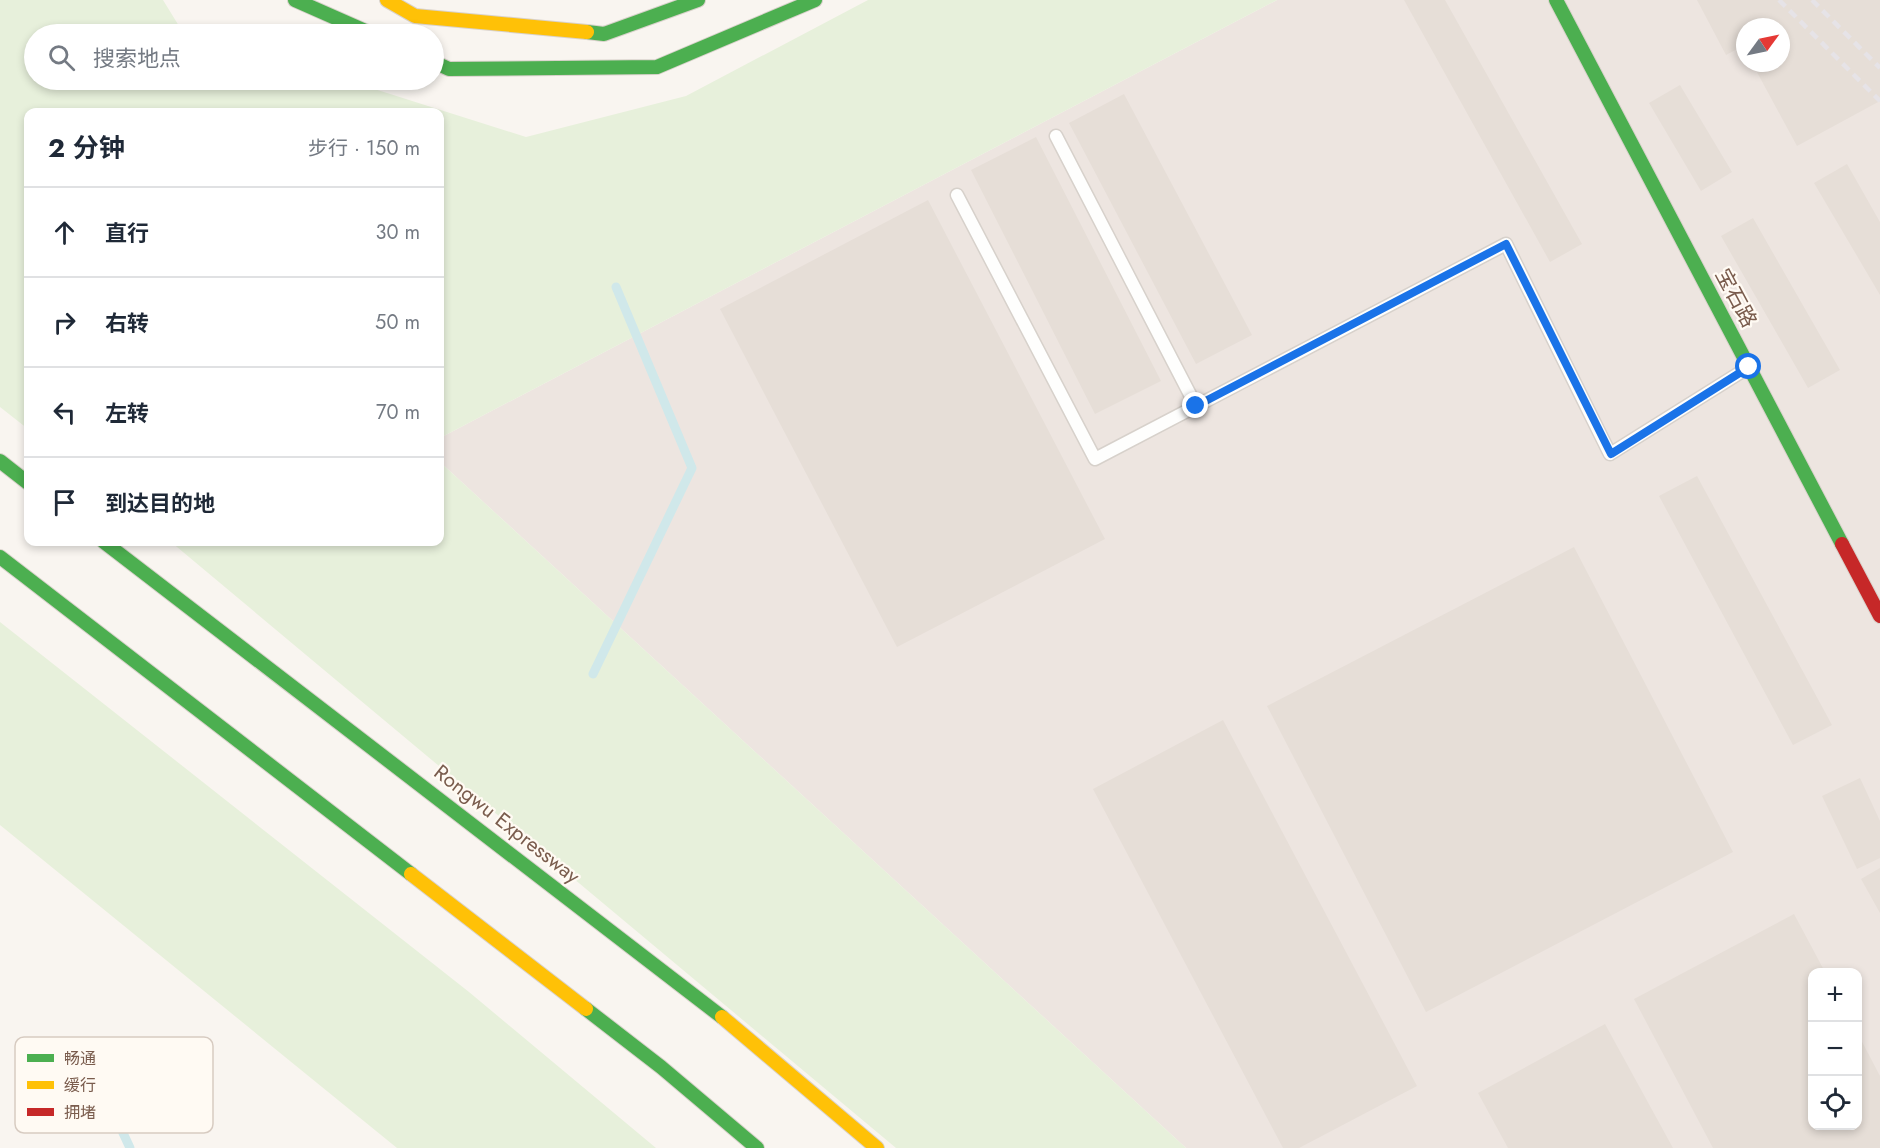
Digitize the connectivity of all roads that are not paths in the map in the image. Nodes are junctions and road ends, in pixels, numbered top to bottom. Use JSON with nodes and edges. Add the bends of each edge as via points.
{"nodes":[{"id":1,"x":295,"y":0,"type":"edge"},
{"id":2,"x":387,"y":0,"type":"edge"},
{"id":3,"x":698,"y":0,"type":"edge"},
{"id":4,"x":815,"y":0,"type":"edge"},
{"id":5,"x":1556,"y":0,"type":"edge"},
{"id":6,"x":349,"y":24,"type":"edge"},
{"id":7,"x":444,"y":67,"type":"edge"},
{"id":8,"x":1056,"y":136,"type":"dead end"},
{"id":9,"x":957,"y":195,"type":"dead end"},
{"id":10,"x":1749,"y":367,"type":"junction"},
{"id":11,"x":1196,"y":406,"type":"junction"},
{"id":12,"x":0,"y":461,"type":"edge"},
{"id":13,"x":24,"y":480,"type":"edge"},
{"id":14,"x":109,"y":546,"type":"edge"},
{"id":15,"x":0,"y":557,"type":"edge"},
{"id":16,"x":1880,"y":616,"type":"edge"},
{"id":17,"x":757,"y":1148,"type":"edge"},
{"id":18,"x":877,"y":1148,"type":"edge"}],
"edges":[{"from":1,"to":6,"type":"main road"},
{"from":2,"to":3,"type":"main road","via":[[415,16],[604,34]]},
{"from":4,"to":7,"type":"main road","via":[[657,67]]},
{"from":5,"to":10,"type":"main road","name":"宝石路"},
{"from":8,"to":11,"type":"lane"},
{"from":9,"to":11,"type":"lane","via":[[1095,459]]},
{"from":10,"to":11,"type":"lane","via":[[1611,454],[1506,244]]},
{"from":10,"to":16,"type":"main road","name":"宝石路"},
{"from":12,"to":13,"type":"main road"},
{"from":14,"to":18,"type":"main road","name":"Rongwu Expressway","via":[[709,1006]]},
{"from":15,"to":17,"type":"main road","via":[[661,1067]]}]}
